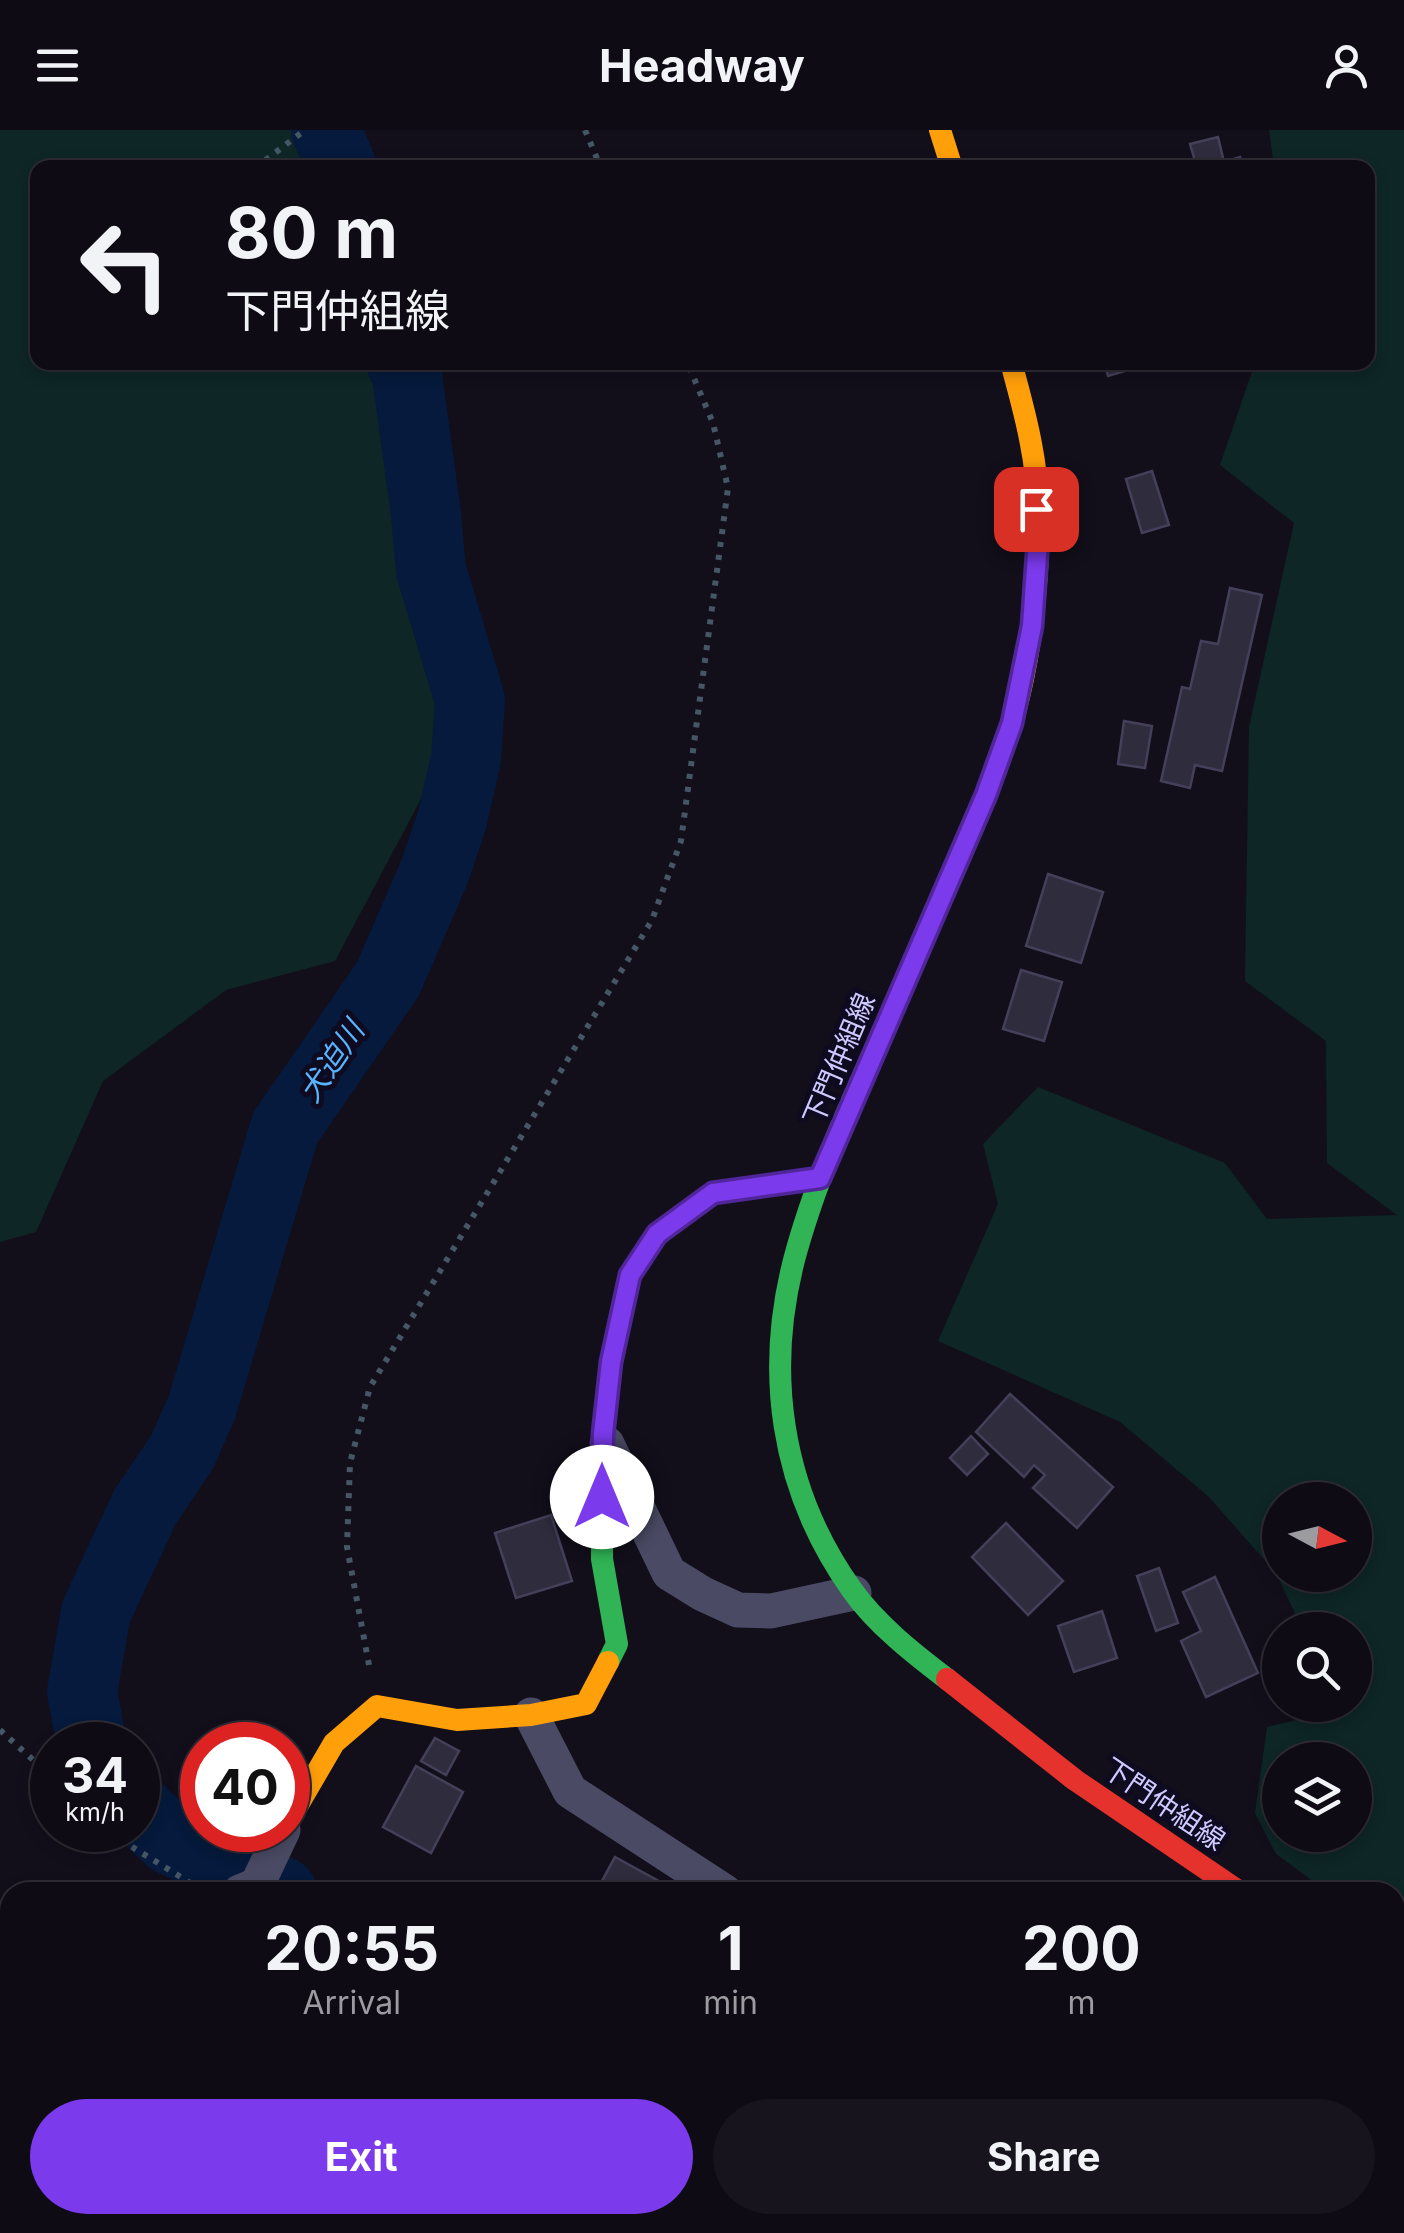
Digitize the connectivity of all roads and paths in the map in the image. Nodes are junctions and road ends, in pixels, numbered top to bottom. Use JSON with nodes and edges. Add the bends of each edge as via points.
{"nodes":[{"id":1,"x":305,"y":130,"type":"edge"},
{"id":2,"x":584,"y":130,"type":"edge"},
{"id":3,"x":940,"y":130,"type":"edge"},
{"id":4,"x":264,"y":160,"type":"edge"},
{"id":5,"x":597,"y":160,"type":"edge"},
{"id":6,"x":949,"y":160,"type":"edge"},
{"id":7,"x":690,"y":370,"type":"edge"},
{"id":8,"x":1014,"y":370,"type":"edge"},
{"id":9,"x":820,"y":1178,"type":"junction"},
{"id":10,"x":603,"y":1434,"type":"junction"},
{"id":11,"x":854,"y":1593,"type":"junction"},
{"id":12,"x":377,"y":1706,"type":"junction"},
{"id":13,"x":531,"y":1715,"type":"junction"},
{"id":14,"x":0,"y":1730,"type":"edge"},
{"id":15,"x":30,"y":1757,"type":"edge"},
{"id":16,"x":310,"y":1784,"type":"edge"},
{"id":17,"x":140,"y":1852,"type":"edge"},
{"id":18,"x":270,"y":1852,"type":"edge"},
{"id":19,"x":190,"y":1882,"type":"edge"},
{"id":20,"x":252,"y":1882,"type":"edge"},
{"id":21,"x":709,"y":1882,"type":"edge"},
{"id":22,"x":1225,"y":1882,"type":"edge"}],
"edges":[{"from":1,"to":4,"type":"path"},
{"from":2,"to":5,"type":"path"},
{"from":3,"to":6,"type":"street"},
{"from":7,"to":12,"type":"path","via":[[713,423],[728,488],[682,842],[652,920],[370,1387],[350,1463],[347,1547]]},
{"from":8,"to":9,"type":"street","name":"下門仲組線","via":[[1032,447],[1038,540],[1032,626],[1012,723]]},
{"from":9,"to":10,"type":"street","via":[[713,1193],[657,1234],[630,1275]]},
{"from":9,"to":11,"type":"street","name":"下門仲組線","via":[[793,1268],[781,1333],[779,1399],[793,1475]]},
{"from":10,"to":11,"type":"street","via":[[669,1573],[738,1610]]},
{"from":10,"to":13,"type":"street","via":[[602,1560],[617,1644],[586,1704]]},
{"from":11,"to":22,"type":"street","name":"下門仲組線","via":[[918,1657],[1076,1780]]},
{"from":12,"to":13,"type":"street","via":[[458,1720]]},
{"from":12,"to":16,"type":"street","via":[[334,1744]]},
{"from":13,"to":21,"type":"street","via":[[570,1792]]},
{"from":14,"to":15,"type":"path"},
{"from":17,"to":19,"type":"path"},
{"from":18,"to":20,"type":"street"}]}
